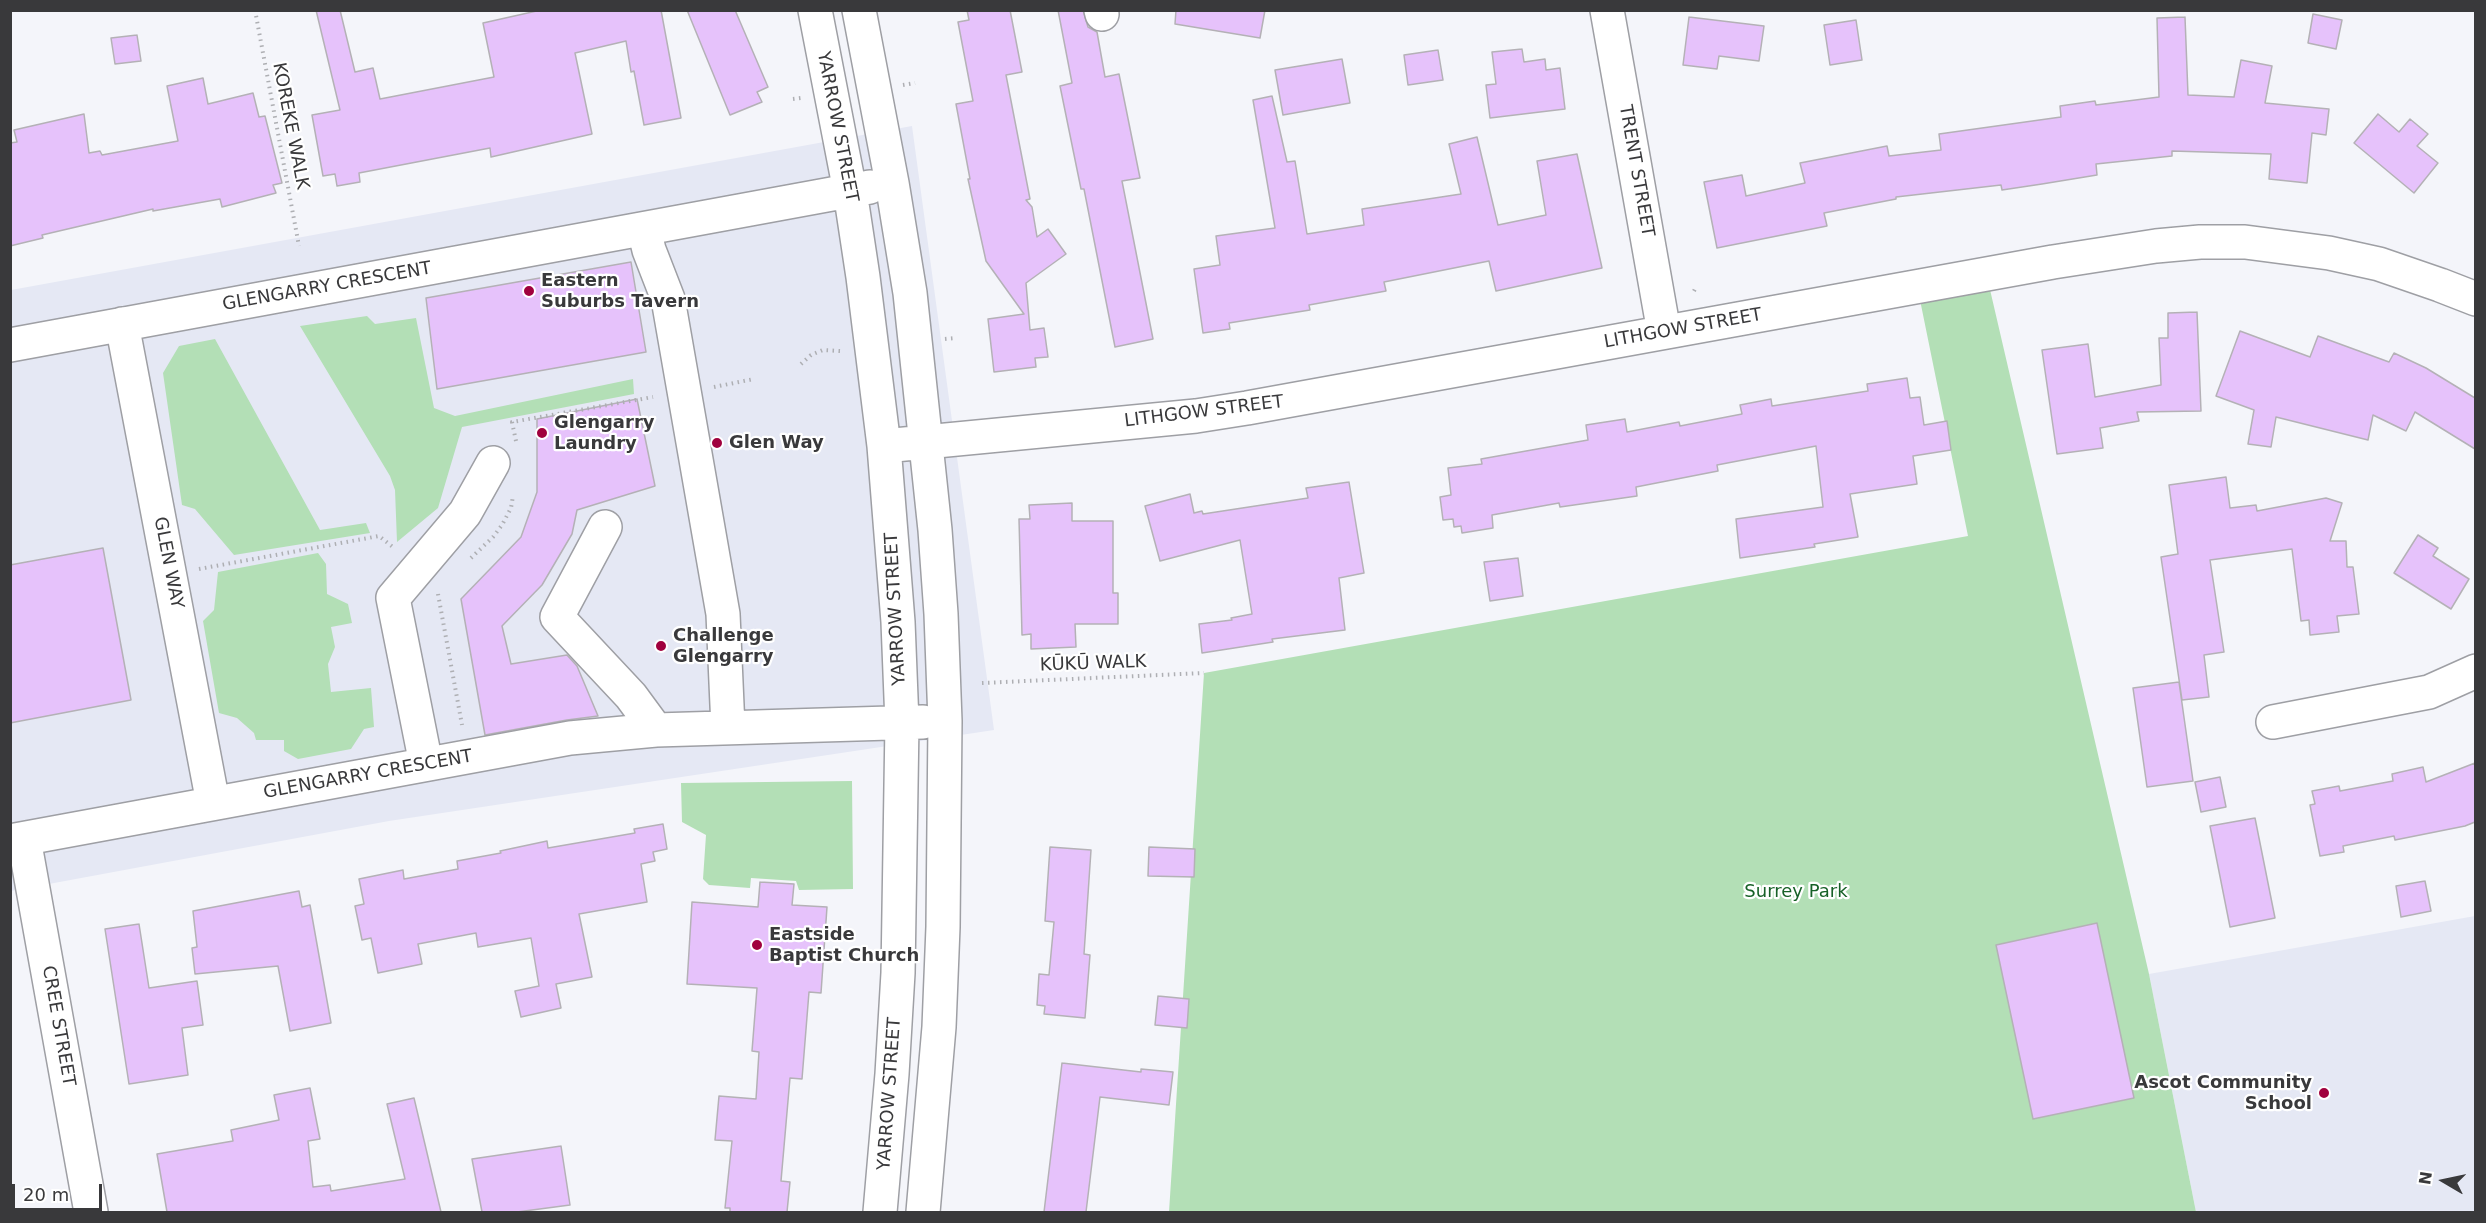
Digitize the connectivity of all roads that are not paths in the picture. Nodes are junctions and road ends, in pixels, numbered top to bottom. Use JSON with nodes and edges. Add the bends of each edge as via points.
{"nodes":[{"id":1,"x":815,"y":10,"type":"edge"},
{"id":2,"x":859,"y":10,"type":"edge"},
{"id":3,"x":1607,"y":10,"type":"edge"},
{"id":4,"x":892,"y":183,"type":"junction"},
{"id":5,"x":850,"y":191,"type":"junction"},
{"id":6,"x":644,"y":229,"type":"junction"},
{"id":7,"x":2475,"y":299,"type":"edge"},
{"id":8,"x":122,"y":324,"type":"junction"},
{"id":9,"x":1664,"y":332,"type":"junction"},
{"id":10,"x":10,"y":345,"type":"edge"},
{"id":11,"x":927,"y":442,"type":"junction"},
{"id":12,"x":884,"y":446,"type":"junction"},
{"id":13,"x":505,"y":455,"type":"road end"},
{"id":14,"x":605,"y":527,"type":"dead end"},
{"id":15,"x":2475,"y":671,"type":"edge"},
{"id":16,"x":945,"y":722,"type":"junction"},
{"id":17,"x":2273,"y":722,"type":"dead end"},
{"id":18,"x":902,"y":723,"type":"junction"},
{"id":19,"x":728,"y":728,"type":"junction"},
{"id":20,"x":656,"y":730,"type":"junction"},
{"id":21,"x":426,"y":764,"type":"junction"},
{"id":22,"x":213,"y":803,"type":"junction"},
{"id":23,"x":17,"y":840,"type":"edge"},
{"id":24,"x":91,"y":1212,"type":"edge"},
{"id":25,"x":880,"y":1212,"type":"edge"},
{"id":26,"x":923,"y":1212,"type":"edge"}],
"edges":[{"from":1,"to":5,"type":"street","name":"YARROW STREET"},
{"from":2,"to":4,"type":"street"},
{"from":3,"to":9,"type":"street","name":"TRENT STREET"},
{"from":4,"to":5,"type":"street","name":"GLENGARRY CRESCENT"},
{"from":4,"to":11,"type":"street","via":[[910,293]]},
{"from":5,"to":6,"type":"street","name":"GLENGARRY CRESCENT"},
{"from":5,"to":12,"type":"street","name":"YARROW STREET"},
{"from":6,"to":8,"type":"street","name":"GLENGARRY CRESCENT"},
{"from":6,"to":19,"type":"street","via":[[668,299],[723,614]]},
{"from":7,"to":9,"type":"street","name":"LITHGOW STREET","via":[[2379,264],[2329,253],[2245,242],[2200,243],[2110,253]]},
{"from":8,"to":10,"type":"street","name":"GLENGARRY CRESCENT"},
{"from":8,"to":22,"type":"street","name":"GLEN WAY"},
{"from":9,"to":11,"type":"street","name":"LITHGOW STREET","via":[[1206,414]]},
{"from":11,"to":12,"type":"street","name":"LITHGOW STREET"},
{"from":11,"to":16,"type":"street"},
{"from":12,"to":18,"type":"street","name":"YARROW STREET"},
{"from":13,"to":21,"type":"street","via":[[465,513],[393,598]]},
{"from":14,"to":20,"type":"street","via":[[557,617],[631,696]]},
{"from":15,"to":17,"type":"street","via":[[2429,692]]},
{"from":16,"to":18,"type":"street","name":"GLENGARRY CRESCENT"},
{"from":16,"to":26,"type":"street","via":[[939,1027]]},
{"from":18,"to":19,"type":"street","name":"GLENGARRY CRESCENT"},
{"from":18,"to":25,"type":"street","name":"YARROW STREET","via":[[898,974]]},
{"from":19,"to":20,"type":"street","name":"GLENGARRY CRESCENT"},
{"from":20,"to":21,"type":"street","name":"GLENGARRY CRESCENT","via":[[570,738]]},
{"from":21,"to":22,"type":"street","name":"GLENGARRY CRESCENT"},
{"from":22,"to":23,"type":"street","name":"GLENGARRY CRESCENT"},
{"from":23,"to":24,"type":"street","name":"CREE STREET"}]}
